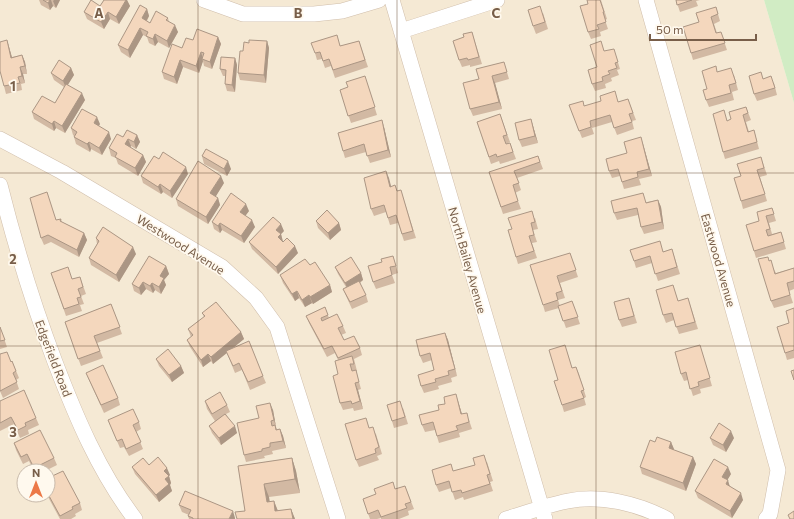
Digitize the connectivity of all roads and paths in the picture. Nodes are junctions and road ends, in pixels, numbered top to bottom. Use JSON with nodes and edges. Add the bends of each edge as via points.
{"nodes":[{"id":1,"x":204,"y":0,"type":"edge"},
{"id":2,"x":379,"y":0,"type":"edge"},
{"id":3,"x":392,"y":0,"type":"edge"},
{"id":4,"x":497,"y":0,"type":"edge"},
{"id":5,"x":646,"y":0,"type":"edge"},
{"id":6,"x":401,"y":31,"type":"junction"},
{"id":7,"x":0,"y":139,"type":"edge"},
{"id":8,"x":0,"y":185,"type":"edge"},
{"id":9,"x":543,"y":514,"type":"edge"},
{"id":10,"x":135,"y":519,"type":"edge"},
{"id":11,"x":338,"y":519,"type":"edge"},
{"id":12,"x":506,"y":519,"type":"edge"},
{"id":13,"x":667,"y":519,"type":"edge"},
{"id":14,"x":766,"y":519,"type":"edge"}],
"edges":[{"from":1,"to":2,"type":"street","via":[[243,14],[314,14],[342,11]]},
{"from":3,"to":6,"type":"street","name":"North Bailey Avenue"},
{"from":4,"to":6,"type":"street"},
{"from":5,"to":14,"type":"street","name":"Eastwood Avenue","via":[[778,470],[770,514]]},
{"from":6,"to":9,"type":"street","name":"North Bailey Avenue"},
{"from":7,"to":11,"type":"street","name":"Westwood Avenue","via":[[62,172],[222,267],[256,298],[277,327]]},
{"from":8,"to":10,"type":"street","name":"Edgefield Road","via":[[12,234],[38,315],[77,420],[118,496]]},
{"from":9,"to":12,"type":"street"},
{"from":9,"to":13,"type":"street","via":[[570,500],[602,499],[651,511]]}]}
